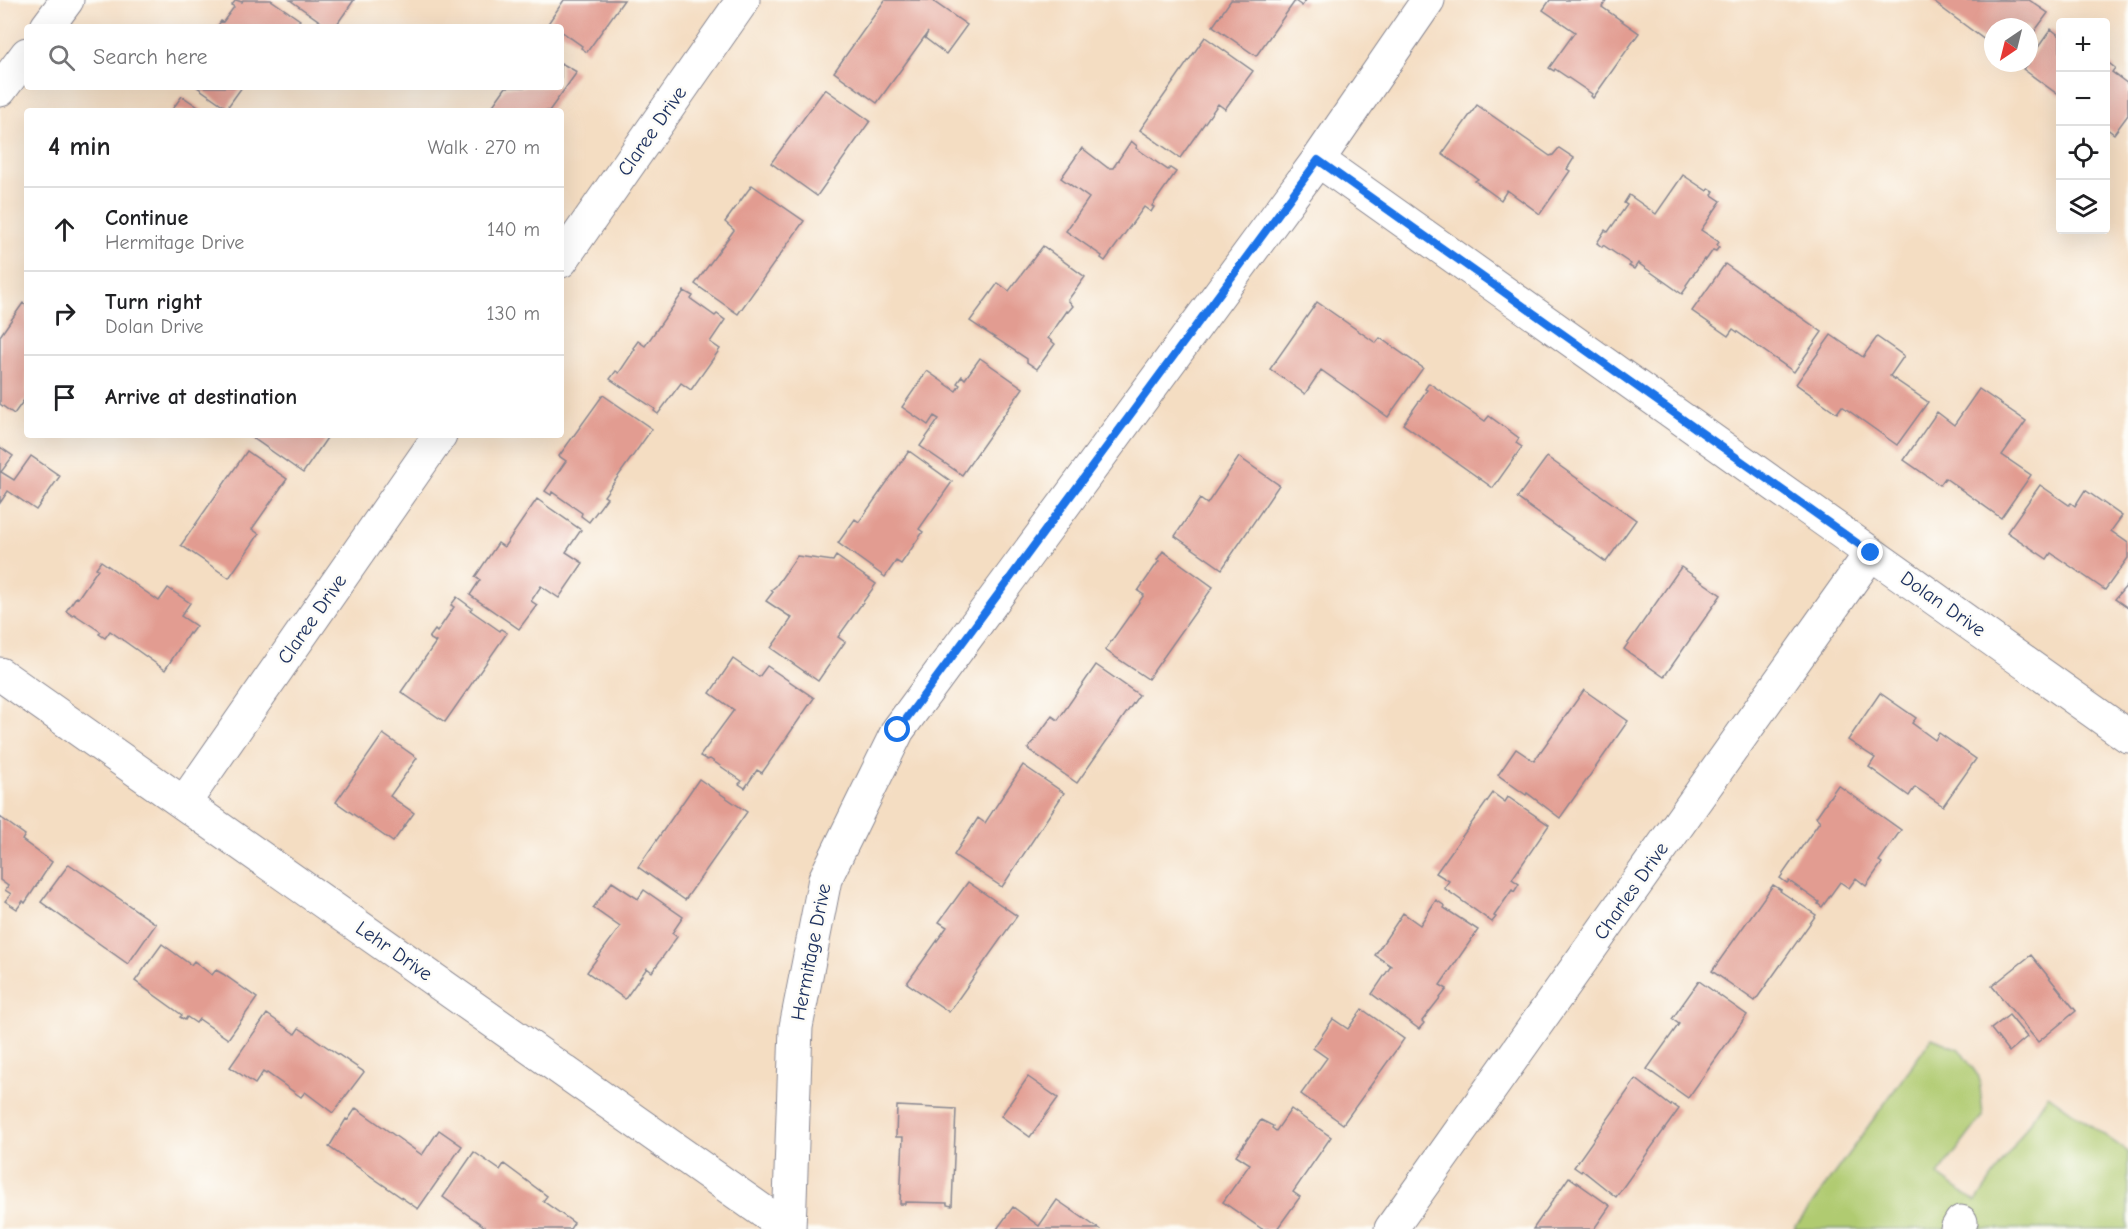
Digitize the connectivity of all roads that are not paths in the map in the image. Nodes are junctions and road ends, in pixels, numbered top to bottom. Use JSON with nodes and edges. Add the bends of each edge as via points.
{"nodes":[{"id":1,"x":67,"y":0,"type":"edge"},
{"id":2,"x":743,"y":0,"type":"edge"},
{"id":3,"x":1428,"y":0,"type":"edge"},
{"id":4,"x":49,"y":24,"type":"edge"},
{"id":5,"x":24,"y":58,"type":"edge"},
{"id":6,"x":0,"y":90,"type":"edge"},
{"id":7,"x":1318,"y":160,"type":"junction"},
{"id":8,"x":564,"y":257,"type":"edge"},
{"id":9,"x":438,"y":438,"type":"edge"},
{"id":10,"x":1871,"y":553,"type":"junction"},
{"id":11,"x":0,"y":674,"type":"edge"},
{"id":12,"x":2128,"y":736,"type":"edge"},
{"id":13,"x":184,"y":803,"type":"junction"},
{"id":14,"x":788,"y":1229,"type":"edge"},
{"id":15,"x":1391,"y":1229,"type":"edge"}],
"edges":[{"from":1,"to":4,"type":"street"},
{"from":2,"to":8,"type":"street","name":"Claree Drive"},
{"from":3,"to":7,"type":"street","name":"Hermitage Drive"},
{"from":5,"to":6,"type":"street"},
{"from":7,"to":10,"type":"street","name":"Dolan Drive"},
{"from":7,"to":14,"type":"street","name":"Hermitage Drive","via":[[898,730],[825,879],[796,1027]]},
{"from":9,"to":13,"type":"street","name":"Claree Drive"},
{"from":10,"to":12,"type":"street","name":"Dolan Drive"},
{"from":10,"to":15,"type":"street","name":"Charles Drive"},
{"from":11,"to":13,"type":"street","name":"Lehr Drive"},
{"from":13,"to":14,"type":"street","name":"Lehr Drive"}]}
